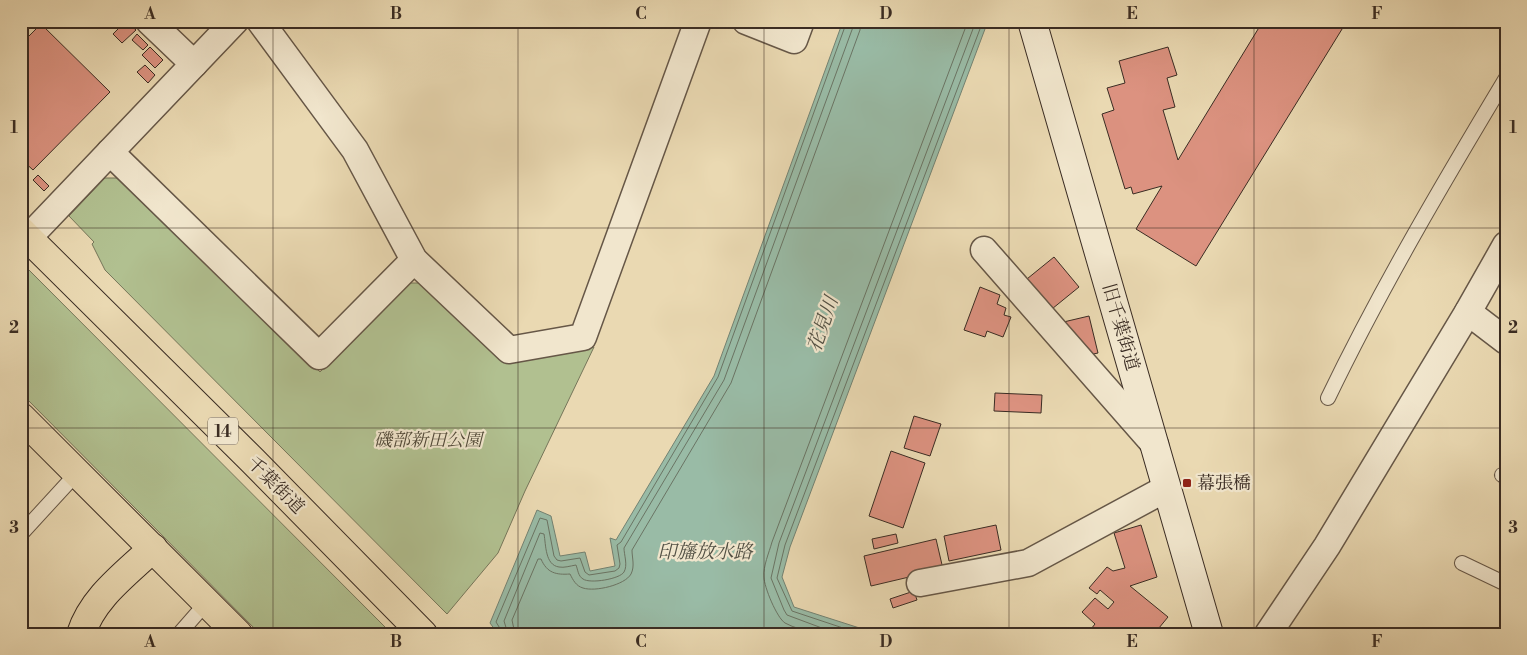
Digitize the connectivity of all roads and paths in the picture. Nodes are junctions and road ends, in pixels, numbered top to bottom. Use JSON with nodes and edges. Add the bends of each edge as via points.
{"nodes":[{"id":1,"x":149,"y":21,"type":"edge"},
{"id":2,"x":235,"y":21,"type":"edge"},
{"id":3,"x":260,"y":21,"type":"edge"},
{"id":4,"x":698,"y":21,"type":"edge"},
{"id":5,"x":746,"y":21,"type":"edge"},
{"id":6,"x":801,"y":21,"type":"edge"},
{"id":7,"x":1032,"y":21,"type":"edge"},
{"id":8,"x":194,"y":64,"type":"junction"},
{"id":9,"x":1506,"y":78,"type":"edge"},
{"id":10,"x":110,"y":152,"type":"junction"},
{"id":11,"x":25,"y":234,"type":"edge"},
{"id":12,"x":1506,"y":245,"type":"edge"},
{"id":13,"x":984,"y":250,"type":"dead end"},
{"id":14,"x":414,"y":260,"type":"junction"},
{"id":15,"x":1468,"y":312,"type":"junction"},
{"id":16,"x":1506,"y":341,"type":"edge"},
{"id":17,"x":1328,"y":398,"type":"dead end"},
{"id":18,"x":21,"y":417,"type":"edge"},
{"id":19,"x":1155,"y":445,"type":"junction"},
{"id":20,"x":77,"y":472,"type":"junction"},
{"id":21,"x":1167,"y":488,"type":"junction"},
{"id":22,"x":21,"y":534,"type":"edge"},
{"id":23,"x":153,"y":548,"type":"junction"},
{"id":24,"x":1462,"y":563,"type":"dead end"},
{"id":25,"x":920,"y":583,"type":"dead end"},
{"id":26,"x":1506,"y":584,"type":"edge"},
{"id":27,"x":207,"y":602,"type":"junction"},
{"id":28,"x":81,"y":634,"type":"edge"},
{"id":29,"x":179,"y":634,"type":"edge"},
{"id":30,"x":238,"y":634,"type":"edge"},
{"id":31,"x":423,"y":634,"type":"edge"},
{"id":32,"x":1210,"y":634,"type":"edge"},
{"id":33,"x":1268,"y":634,"type":"edge"}],
"edges":[{"from":1,"to":8,"type":"street"},
{"from":2,"to":8,"type":"street"},
{"from":3,"to":14,"type":"street","via":[[355,150]]},
{"from":4,"to":14,"type":"street","via":[[583,337],[509,350]]},
{"from":5,"to":6,"type":"street","via":[[794,40]]},
{"from":7,"to":19,"type":"street","name":"旧千葉街道"},
{"from":8,"to":10,"type":"street"},
{"from":9,"to":17,"type":"lane","via":[[1360,333]]},
{"from":10,"to":11,"type":"street"},
{"from":10,"to":14,"type":"street","via":[[319,356]]},
{"from":11,"to":31,"type":"highway","name":"千葉街道","number":"14"},
{"from":12,"to":15,"type":"street"},
{"from":13,"to":19,"type":"street"},
{"from":15,"to":16,"type":"street"},
{"from":15,"to":33,"type":"street","via":[[1327,546]]},
{"from":18,"to":20,"type":"highway"},
{"from":19,"to":21,"type":"street","name":"旧千葉街道"},
{"from":20,"to":22,"type":"lane"},
{"from":20,"to":23,"type":"highway"},
{"from":21,"to":25,"type":"street","via":[[1028,563]]},
{"from":21,"to":32,"type":"street","name":"旧千葉街道"},
{"from":23,"to":27,"type":"highway"},
{"from":23,"to":28,"type":"highway","via":[[96,603]]},
{"from":24,"to":26,"type":"lane"},
{"from":27,"to":29,"type":"lane"},
{"from":27,"to":30,"type":"highway"}]}
